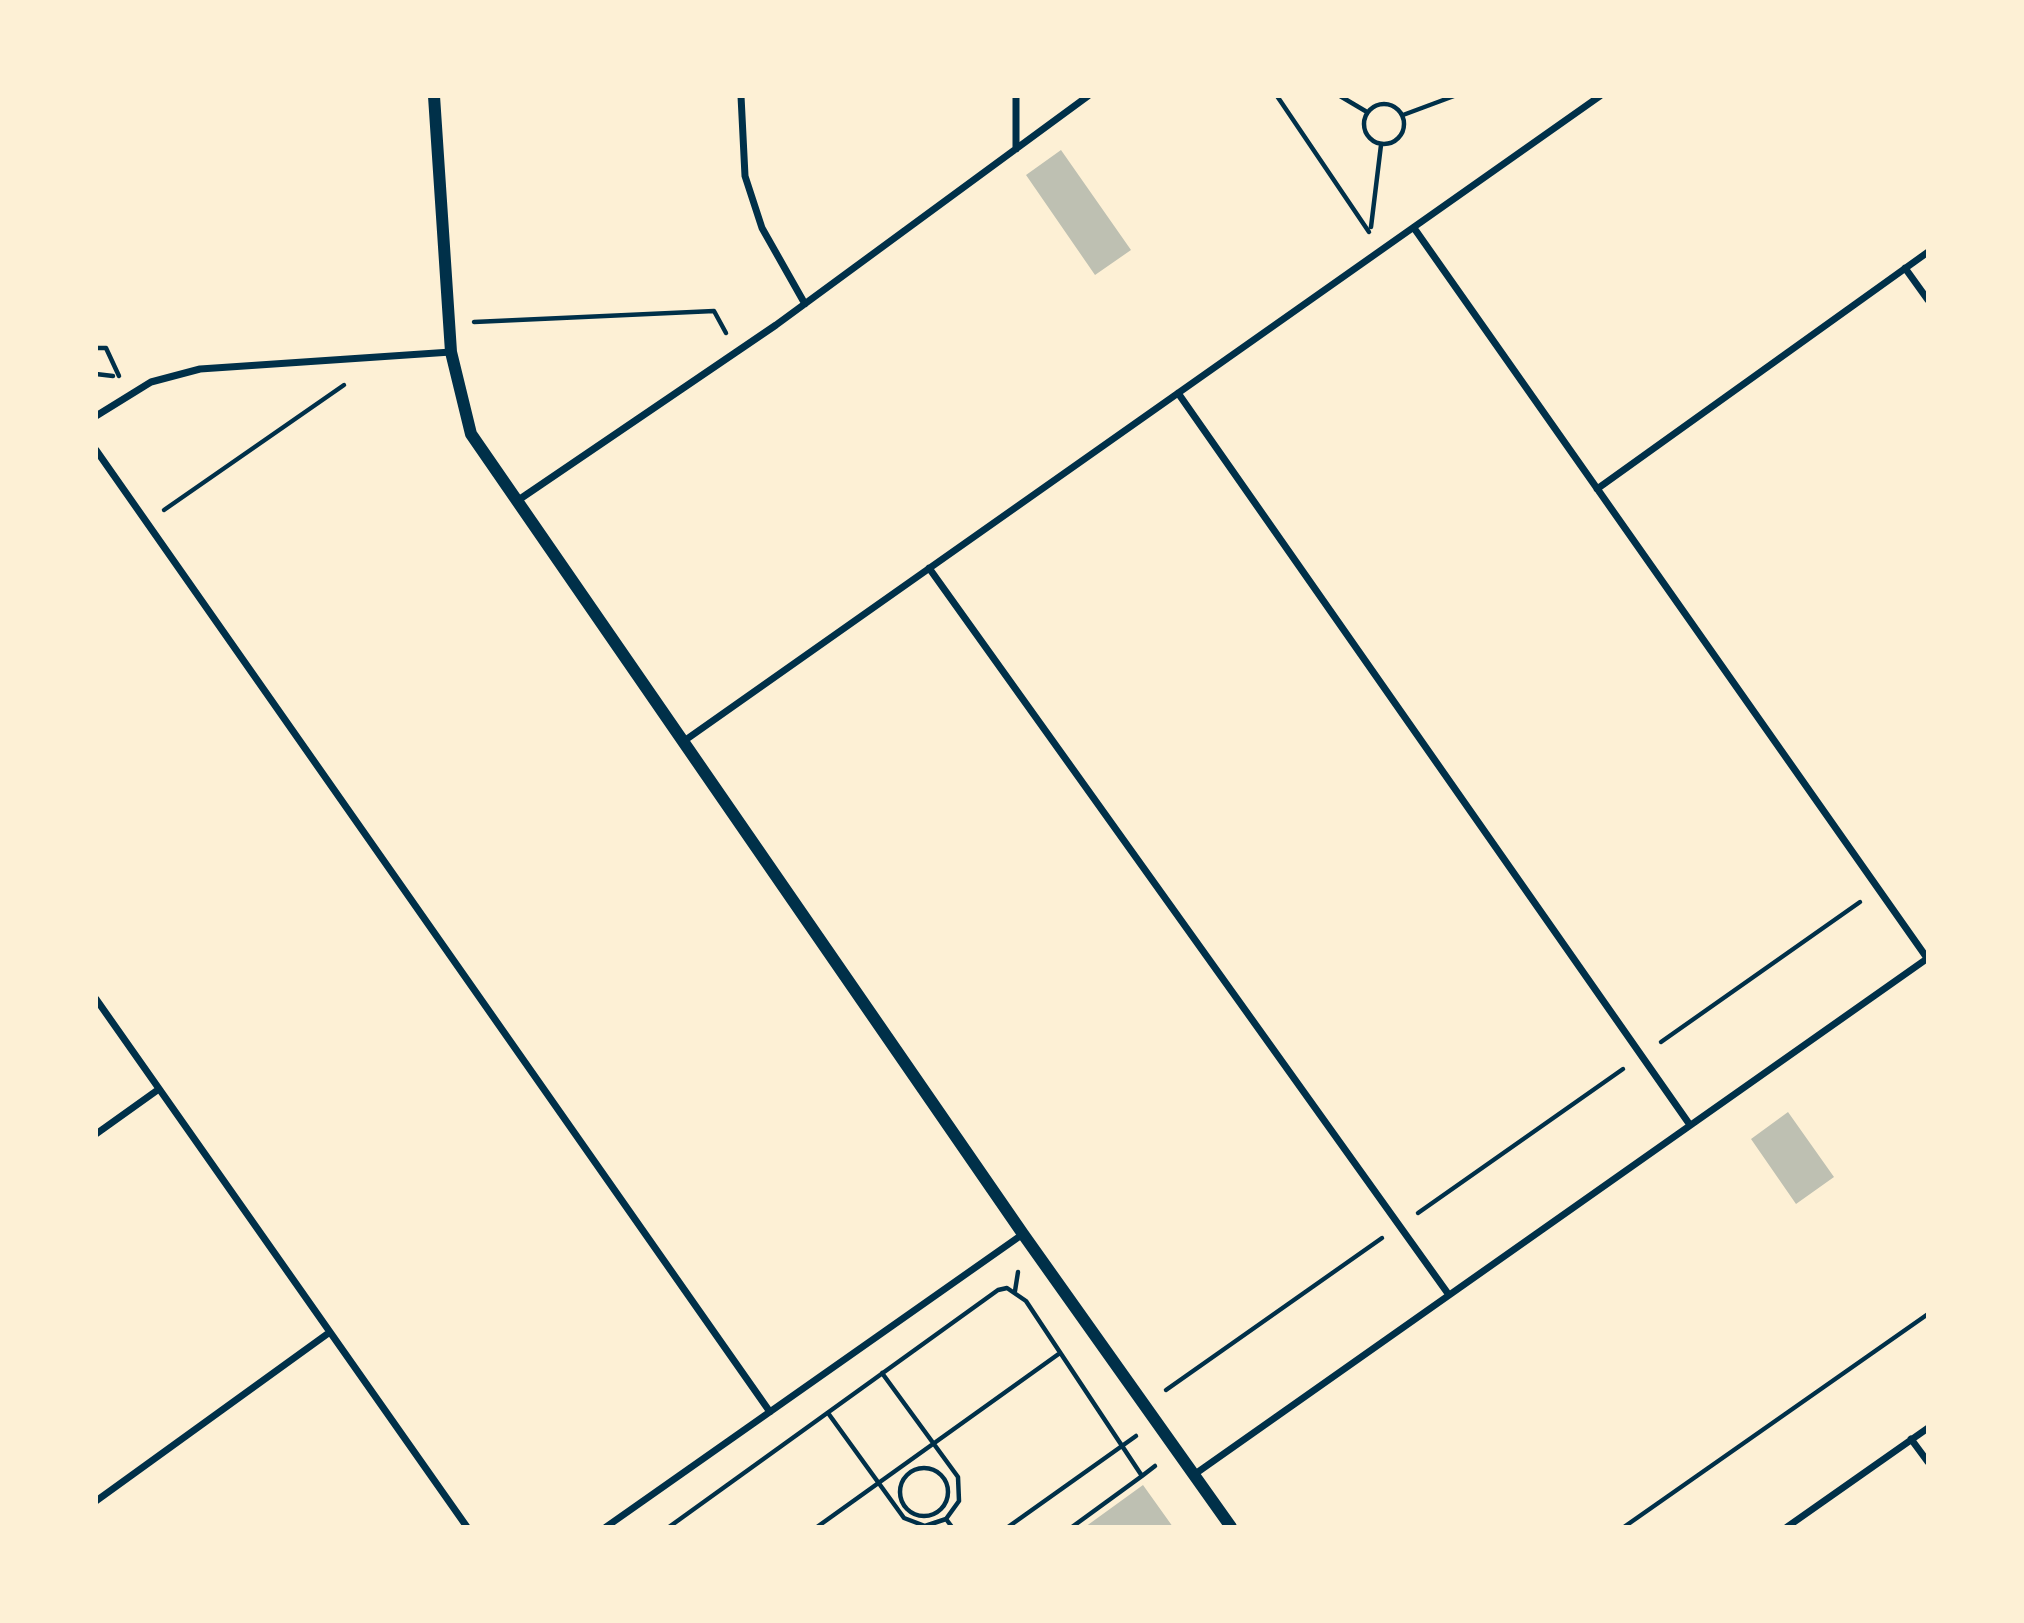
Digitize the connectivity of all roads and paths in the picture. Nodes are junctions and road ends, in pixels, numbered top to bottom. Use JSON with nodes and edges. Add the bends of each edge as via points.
{"nodes":[{"id":1,"x":435,"y":96,"type":"edge"},
{"id":2,"x":741,"y":96,"type":"edge"},
{"id":3,"x":1016,"y":96,"type":"edge"},
{"id":4,"x":1088,"y":96,"type":"edge"},
{"id":5,"x":1277,"y":96,"type":"edge"},
{"id":6,"x":1340,"y":96,"type":"edge"},
{"id":7,"x":1454,"y":96,"type":"edge"},
{"id":8,"x":1600,"y":96,"type":"edge"},
{"id":9,"x":1367,"y":112,"type":"junction"},
{"id":10,"x":1403,"y":115,"type":"junction"},
{"id":11,"x":1381,"y":145,"type":"junction"},
{"id":12,"x":1016,"y":149,"type":"junction"},
{"id":13,"x":1414,"y":228,"type":"junction"},
{"id":14,"x":1370,"y":233,"type":"junction"},
{"id":15,"x":1381,"y":251,"type":"junction"},
{"id":16,"x":1928,"y":252,"type":"edge"},
{"id":17,"x":1905,"y":268,"type":"junction"},
{"id":18,"x":1928,"y":300,"type":"edge"},
{"id":19,"x":805,"y":304,"type":"junction"},
{"id":20,"x":449,"y":323,"type":"junction"},
{"id":21,"x":96,"y":348,"type":"edge"},
{"id":22,"x":451,"y":352,"type":"junction"},
{"id":23,"x":736,"y":352,"type":"junction"},
{"id":24,"x":385,"y":357,"type":"junction"},
{"id":25,"x":96,"y":374,"type":"edge"},
{"id":26,"x":120,"y":377,"type":"junction"},
{"id":27,"x":1178,"y":393,"type":"junction"},
{"id":28,"x":129,"y":396,"type":"junction"},
{"id":29,"x":96,"y":416,"type":"edge"},
{"id":30,"x":96,"y":450,"type":"edge"},
{"id":31,"x":1597,"y":489,"type":"junction"},
{"id":32,"x":517,"y":501,"type":"junction"},
{"id":33,"x":147,"y":522,"type":"junction"},
{"id":34,"x":929,"y":568,"type":"junction"},
{"id":35,"x":684,"y":741,"type":"junction"},
{"id":36,"x":1879,"y":889,"type":"junction"},
{"id":37,"x":1928,"y":958,"type":"edge"},
{"id":38,"x":96,"y":999,"type":"edge"},
{"id":39,"x":1641,"y":1057,"type":"junction"},
{"id":40,"x":159,"y":1089,"type":"junction"},
{"id":41,"x":1690,"y":1125,"type":"junction"},
{"id":42,"x":96,"y":1134,"type":"edge"},
{"id":43,"x":1399,"y":1226,"type":"junction"},
{"id":44,"x":1023,"y":1234,"type":"junction"},
{"id":45,"x":1449,"y":1295,"type":"junction"},
{"id":46,"x":1928,"y":1314,"type":"edge"},
{"id":47,"x":330,"y":1332,"type":"junction"},
{"id":48,"x":1060,"y":1353,"type":"junction"},
{"id":49,"x":882,"y":1373,"type":"junction"},
{"id":50,"x":1145,"y":1405,"type":"junction"},
{"id":51,"x":770,"y":1412,"type":"junction"},
{"id":52,"x":828,"y":1413,"type":"junction"},
{"id":53,"x":1157,"y":1422,"type":"junction"},
{"id":54,"x":1928,"y":1428,"type":"edge"},
{"id":55,"x":1912,"y":1439,"type":"junction"},
{"id":56,"x":933,"y":1444,"type":"junction"},
{"id":57,"x":1122,"y":1446,"type":"junction"},
{"id":58,"x":1928,"y":1462,"type":"edge"},
{"id":59,"x":1195,"y":1474,"type":"junction"},
{"id":60,"x":878,"y":1483,"type":"junction"},
{"id":61,"x":96,"y":1501,"type":"edge"},
{"id":62,"x":946,"y":1502,"type":"joint"},
{"id":63,"x":946,"y":1519,"type":"junction"},
{"id":64,"x":467,"y":1527,"type":"edge"},
{"id":65,"x":607,"y":1527,"type":"edge"},
{"id":66,"x":669,"y":1527,"type":"edge"},
{"id":67,"x":817,"y":1527,"type":"edge"},
{"id":68,"x":952,"y":1527,"type":"edge"},
{"id":69,"x":1008,"y":1527,"type":"edge"},
{"id":70,"x":1072,"y":1527,"type":"edge"},
{"id":71,"x":1231,"y":1527,"type":"edge"},
{"id":72,"x":1624,"y":1527,"type":"edge"},
{"id":73,"x":1787,"y":1527,"type":"edge"}],
"edges":[{"from":1,"to":20,"type":"street"},
{"from":2,"to":19,"type":"street","via":[[746,176],[762,228]]},
{"from":3,"to":12,"type":"street"},
{"from":4,"to":12,"type":"street"},
{"from":5,"to":14,"type":"path"},
{"from":6,"to":9,"type":"path"},
{"from":7,"to":10,"type":"path"},
{"from":8,"to":13,"type":"street"},
{"from":9,"to":10,"type":"path","via":[[1386,103]]},
{"from":9,"to":11,"type":"path","via":[[1365,132]]},
{"from":10,"to":11,"type":"path","via":[[1400,136]]},
{"from":11,"to":14,"type":"path"},
{"from":12,"to":19,"type":"street"},
{"from":13,"to":15,"type":"street"},
{"from":13,"to":31,"type":"street"},
{"from":14,"to":15,"type":"path"},
{"from":15,"to":27,"type":"street"},
{"from":16,"to":17,"type":"street"},
{"from":17,"to":18,"type":"street"},
{"from":17,"to":31,"type":"street"},
{"from":19,"to":23,"type":"street"},
{"from":20,"to":22,"type":"street"},
{"from":20,"to":23,"type":"path","via":[[714,312]]},
{"from":21,"to":26,"type":"path","via":[[106,348]]},
{"from":22,"to":24,"type":"street"},
{"from":22,"to":32,"type":"street","via":[[471,434]]},
{"from":23,"to":32,"type":"street"},
{"from":24,"to":28,"type":"street","via":[[200,369],[151,382]]},
{"from":24,"to":33,"type":"path"},
{"from":25,"to":26,"type":"path"},
{"from":26,"to":28,"type":"path"},
{"from":27,"to":34,"type":"street"},
{"from":27,"to":39,"type":"street"},
{"from":28,"to":29,"type":"street"},
{"from":30,"to":33,"type":"street"},
{"from":31,"to":36,"type":"street"},
{"from":32,"to":35,"type":"street"},
{"from":33,"to":51,"type":"street"},
{"from":34,"to":35,"type":"street"},
{"from":34,"to":43,"type":"street"},
{"from":35,"to":44,"type":"street"},
{"from":36,"to":37,"type":"street"},
{"from":36,"to":39,"type":"path"},
{"from":37,"to":41,"type":"street"},
{"from":38,"to":40,"type":"street"},
{"from":39,"to":41,"type":"street"},
{"from":39,"to":43,"type":"path"},
{"from":40,"to":42,"type":"street"},
{"from":40,"to":47,"type":"street"},
{"from":41,"to":45,"type":"street"},
{"from":43,"to":45,"type":"street"},
{"from":43,"to":50,"type":"path"},
{"from":44,"to":50,"type":"street"},
{"from":44,"to":51,"type":"street"},
{"from":45,"to":59,"type":"street"},
{"from":46,"to":72,"type":"path"},
{"from":47,"to":61,"type":"street"},
{"from":47,"to":64,"type":"street"},
{"from":48,"to":49,"type":"path","via":[[1026,1301],[1007,1289],[998,1290]]},
{"from":48,"to":56,"type":"path"},
{"from":48,"to":57,"type":"path"},
{"from":49,"to":52,"type":"path"},
{"from":49,"to":56,"type":"path"},
{"from":50,"to":53,"type":"street"},
{"from":51,"to":65,"type":"street"},
{"from":52,"to":60,"type":"path"},
{"from":52,"to":66,"type":"path"},
{"from":53,"to":57,"type":"path"},
{"from":53,"to":59,"type":"street"},
{"from":54,"to":55,"type":"street"},
{"from":55,"to":58,"type":"street"},
{"from":55,"to":73,"type":"street"},
{"from":56,"to":60,"type":"path"},
{"from":56,"to":63,"type":"path","via":[[958,1477],[959,1501]]},
{"from":57,"to":69,"type":"path"},
{"from":57,"to":70,"type":"path","via":[[1142,1476]]},
{"from":59,"to":71,"type":"street"},
{"from":60,"to":63,"type":"path","via":[[913,1524],[925,1527]]},
{"from":60,"to":67,"type":"path"},
{"from":62,"to":62,"type":"path","via":[[948,1486],[932,1469],[917,1469],[901,1485],[906,1507],[920,1515],[935,1513]]},
{"from":63,"to":68,"type":"path"}]}
